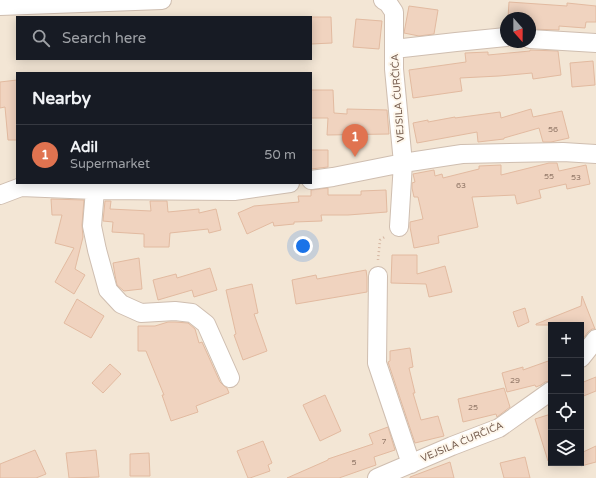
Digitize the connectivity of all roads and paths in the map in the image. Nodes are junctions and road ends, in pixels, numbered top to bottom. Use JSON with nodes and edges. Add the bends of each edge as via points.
{"nodes":[{"id":1,"x":162,"y":0,"type":"edge"},
{"id":2,"x":386,"y":1,"type":"edge"},
{"id":3,"x":0,"y":6,"type":"edge"},
{"id":4,"x":500,"y":38,"type":"edge"},
{"id":5,"x":536,"y":39,"type":"edge"},
{"id":6,"x":596,"y":43,"type":"edge"},
{"id":7,"x":394,"y":49,"type":"junction"},
{"id":8,"x":596,"y":154,"type":"edge"},
{"id":9,"x":403,"y":163,"type":"junction"},
{"id":10,"x":312,"y":180,"type":"edge"},
{"id":11,"x":283,"y":184,"type":"edge"},
{"id":12,"x":95,"y":190,"type":"junction"},
{"id":13,"x":0,"y":195,"type":"edge"},
{"id":14,"x":399,"y":227,"type":"joint"},
{"id":15,"x":378,"y":276,"type":"joint"},
{"id":16,"x":596,"y":340,"type":"edge"},
{"id":17,"x":584,"y":354,"type":"edge"},
{"id":18,"x":230,"y":378,"type":"dead end"},
{"id":19,"x":548,"y":393,"type":"edge"},
{"id":20,"x":410,"y":464,"type":"junction"},
{"id":21,"x":377,"y":478,"type":"edge"}],
"edges":[{"from":1,"to":3,"type":"street"},
{"from":2,"to":7,"type":"street","via":[[394,12]]},
{"from":4,"to":7,"type":"street","name":"VEJSILA ĆURČIĆA"},
{"from":5,"to":6,"type":"street"},
{"from":7,"to":9,"type":"street","name":"VEJSILA ĆURČIĆA"},
{"from":8,"to":9,"type":"street","via":[[462,154]]},
{"from":9,"to":10,"type":"street"},
{"from":9,"to":14,"type":"street","name":"VEJSILA ĆURČIĆA"},
{"from":11,"to":12,"type":"street","via":[[234,191]]},
{"from":12,"to":13,"type":"street","via":[[21,187]]},
{"from":12,"to":18,"type":"street","via":[[92,226],[108,290],[121,304],[141,313],[192,313],[206,324]]},
{"from":14,"to":15,"type":"path","via":[[380,240]]},
{"from":15,"to":20,"type":"street","name":"VEJSILA ĆURČIĆA","via":[[377,363]]},
{"from":16,"to":17,"type":"street"},
{"from":19,"to":20,"type":"street","name":"VEJSILA ĆURČIĆA","via":[[499,428]]},
{"from":20,"to":21,"type":"street","name":"VEJSILA ĆURČIĆA"}]}
